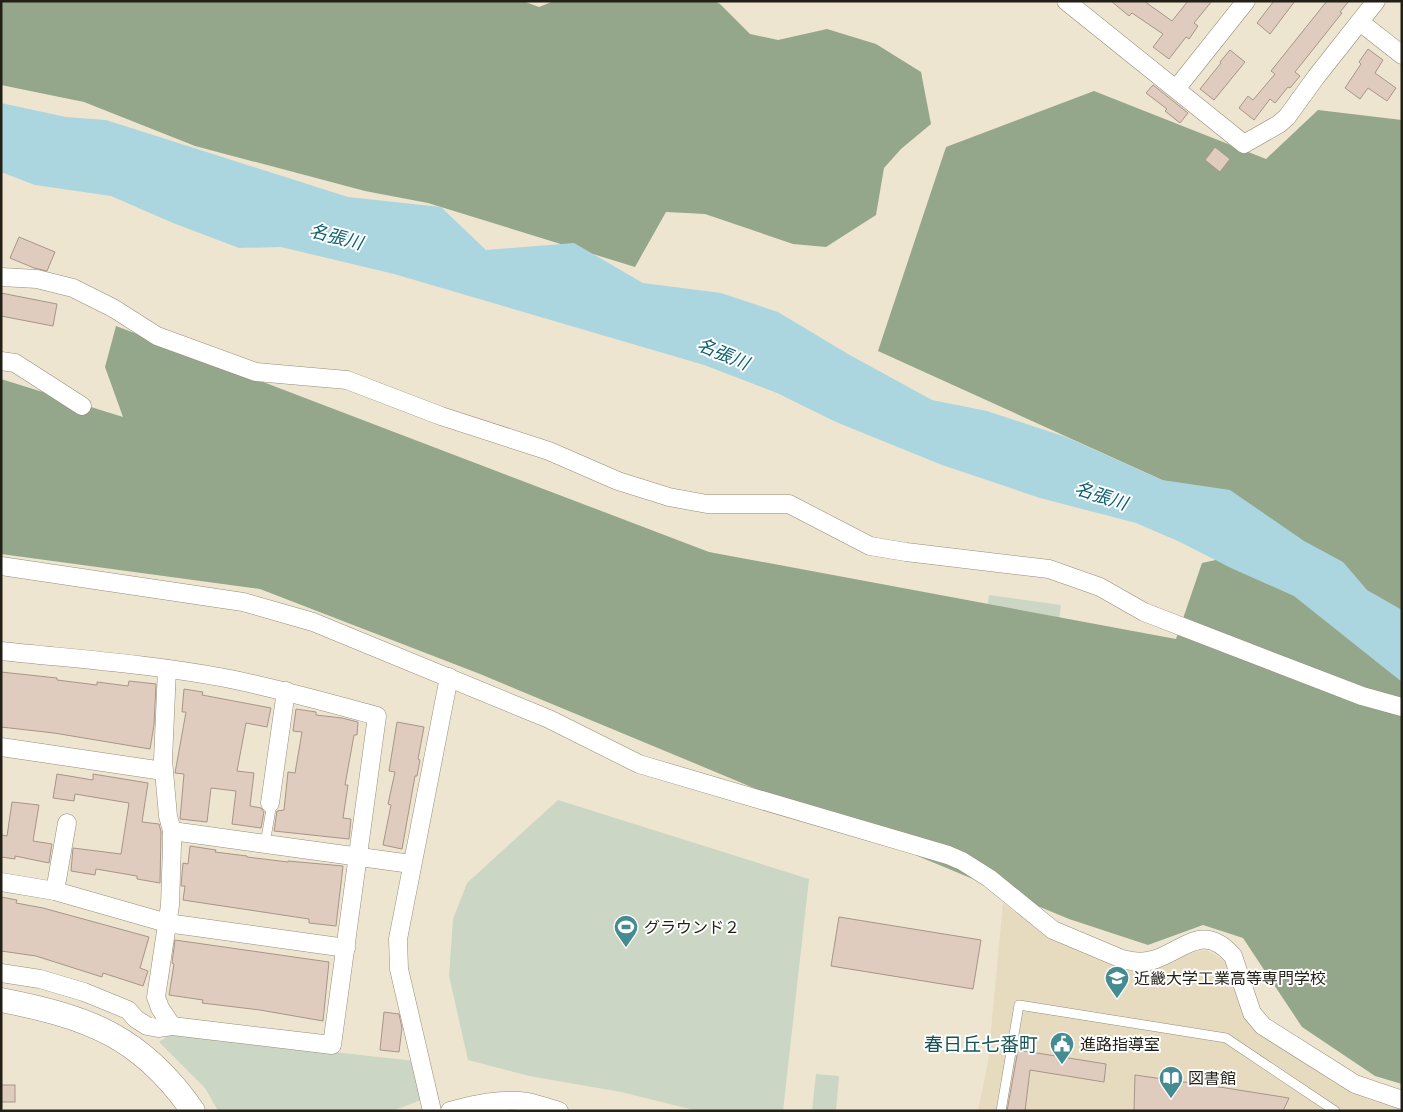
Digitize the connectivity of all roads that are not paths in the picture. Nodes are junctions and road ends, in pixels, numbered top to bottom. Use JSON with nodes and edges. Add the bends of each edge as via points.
{"nodes":[{"id":1,"x":1066,"y":1,"type":"edge"},
{"id":2,"x":1376,"y":1,"type":"edge"},
{"id":3,"x":1240,"y":3,"type":"edge"},
{"id":4,"x":1360,"y":22,"type":"junction"},
{"id":5,"x":1402,"y":55,"type":"edge"},
{"id":6,"x":1176,"y":89,"type":"junction"},
{"id":7,"x":1,"y":277,"type":"edge"},
{"id":8,"x":1,"y":361,"type":"edge"},
{"id":9,"x":82,"y":406,"type":"dead end"},
{"id":10,"x":1,"y":566,"type":"edge"},
{"id":11,"x":1,"y":651,"type":"edge"},
{"id":12,"x":167,"y":669,"type":"junction"},
{"id":13,"x":449,"y":677,"type":"junction"},
{"id":14,"x":286,"y":691,"type":"junction"},
{"id":15,"x":1402,"y":707,"type":"edge"},
{"id":16,"x":1,"y":747,"type":"edge"},
{"id":17,"x":164,"y":771,"type":"junction"},
{"id":18,"x":270,"y":804,"type":"joint"},
{"id":19,"x":67,"y":822,"type":"dead end"},
{"id":20,"x":172,"y":831,"type":"junction"},
{"id":21,"x":265,"y":844,"type":"junction"},
{"id":22,"x":357,"y":858,"type":"junction"},
{"id":23,"x":411,"y":864,"type":"junction"},
{"id":24,"x":1,"y":882,"type":"edge"},
{"id":25,"x":55,"y":891,"type":"junction"},
{"id":26,"x":167,"y":923,"type":"junction"},
{"id":27,"x":346,"y":948,"type":"junction"},
{"id":28,"x":1,"y":973,"type":"edge"},
{"id":29,"x":156,"y":997,"type":"junction"},
{"id":30,"x":1,"y":1000,"type":"edge"},
{"id":31,"x":128,"y":1010,"type":"junction"},
{"id":32,"x":172,"y":1026,"type":"junction"},
{"id":33,"x":1402,"y":1100,"type":"edge"},
{"id":34,"x":193,"y":1111,"type":"edge"},
{"id":35,"x":432,"y":1111,"type":"edge"},
{"id":36,"x":450,"y":1111,"type":"edge"},
{"id":37,"x":559,"y":1111,"type":"edge"},
{"id":38,"x":1001,"y":1111,"type":"edge"},
{"id":39,"x":1335,"y":1111,"type":"edge"}],
"edges":[{"from":1,"to":6,"type":"street"},
{"from":2,"to":4,"type":"street"},
{"from":3,"to":6,"type":"street"},
{"from":4,"to":5,"type":"street"},
{"from":4,"to":6,"type":"street","via":[[1287,117],[1244,144]]},
{"from":7,"to":15,"type":"street","via":[[36,279],[73,288],[157,336],[256,372],[347,380],[669,497],[707,504],[789,504],[870,546],[1049,569],[1100,587],[1144,612],[1362,696]]},
{"from":8,"to":9,"type":"street","via":[[14,363]]},
{"from":10,"to":13,"type":"street","via":[[243,602],[313,622]]},
{"from":11,"to":12,"type":"street"},
{"from":12,"to":14,"type":"street"},
{"from":12,"to":17,"type":"street"},
{"from":13,"to":23,"type":"street"},
{"from":13,"to":33,"type":"street","via":[[549,718],[639,764],[948,855],[989,878],[1053,930],[1122,959],[1134,962],[1155,960],[1196,940],[1218,943],[1233,956],[1252,1013],[1263,1026],[1355,1084]]},
{"from":14,"to":18,"type":"street"},
{"from":14,"to":22,"type":"street","via":[[377,716]]},
{"from":16,"to":17,"type":"street"},
{"from":17,"to":20,"type":"street"},
{"from":18,"to":21,"type":"lane"},
{"from":19,"to":25,"type":"street"},
{"from":20,"to":21,"type":"street"},
{"from":20,"to":26,"type":"street"},
{"from":21,"to":22,"type":"street"},
{"from":22,"to":23,"type":"street"},
{"from":22,"to":27,"type":"street"},
{"from":23,"to":35,"type":"street","via":[[398,939],[399,969]]},
{"from":24,"to":25,"type":"street"},
{"from":25,"to":26,"type":"street"},
{"from":26,"to":27,"type":"street"},
{"from":26,"to":29,"type":"street"},
{"from":27,"to":32,"type":"street","via":[[332,1045]]},
{"from":28,"to":31,"type":"street","via":[[60,984]]},
{"from":29,"to":31,"type":"street","via":[[143,1008]]},
{"from":29,"to":32,"type":"street"},
{"from":30,"to":34,"type":"street","via":[[59,1013],[117,1037],[162,1071]]},
{"from":31,"to":32,"type":"street","via":[[147,1026]]},
{"from":36,"to":37,"type":"street","via":[[475,1104],[515,1101]]},
{"from":38,"to":39,"type":"lane","via":[[1019,1005],[1226,1038]]}]}
